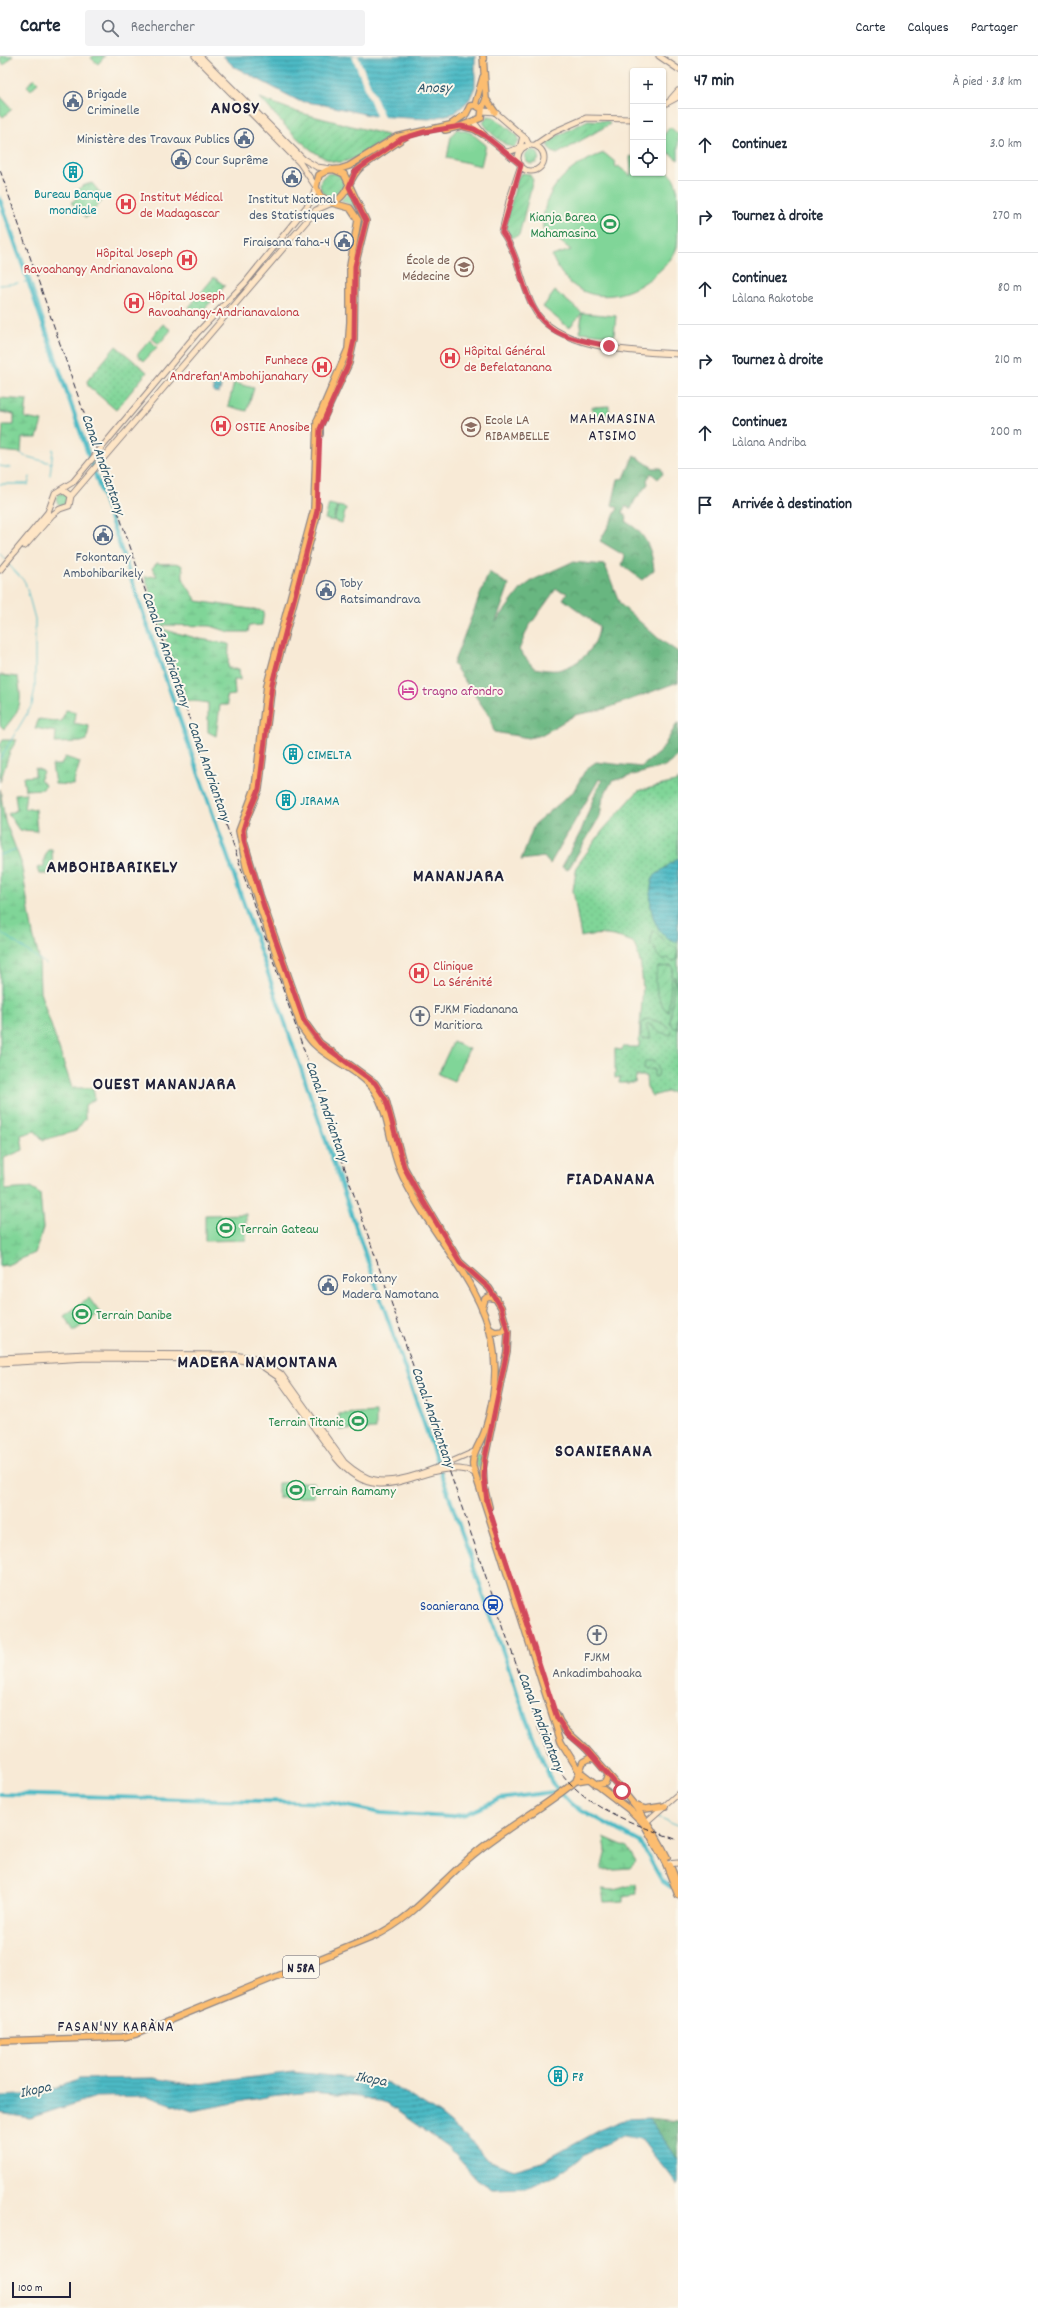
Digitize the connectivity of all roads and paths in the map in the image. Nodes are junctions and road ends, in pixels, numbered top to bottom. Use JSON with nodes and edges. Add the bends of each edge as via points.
{"nodes":[{"id":1,"x":195,"y":56,"type":"edge"},
{"id":2,"x":200,"y":56,"type":"edge"},
{"id":3,"x":483,"y":56,"type":"edge"},
{"id":4,"x":659,"y":56,"type":"edge"},
{"id":5,"x":678,"y":69,"type":"edge"},
{"id":6,"x":483,"y":77,"type":"junction"},
{"id":7,"x":678,"y":91,"type":"edge"},
{"id":8,"x":678,"y":97,"type":"edge"},
{"id":9,"x":486,"y":99,"type":"junction"},
{"id":10,"x":666,"y":103,"type":"edge"},
{"id":11,"x":475,"y":104,"type":"junction"},
{"id":12,"x":482,"y":110,"type":"junction"},
{"id":13,"x":495,"y":112,"type":"junction"},
{"id":14,"x":466,"y":114,"type":"junction"},
{"id":15,"x":630,"y":120,"type":"edge"},
{"id":16,"x":474,"y":121,"type":"junction"},
{"id":17,"x":461,"y":126,"type":"junction"},
{"id":18,"x":484,"y":135,"type":"junction"},
{"id":19,"x":522,"y":136,"type":"junction"},
{"id":20,"x":529,"y":145,"type":"junction"},
{"id":21,"x":536,"y":145,"type":"junction"},
{"id":22,"x":505,"y":152,"type":"junction"},
{"id":23,"x":520,"y":164,"type":"junction"},
{"id":24,"x":334,"y":170,"type":"junction"},
{"id":25,"x":316,"y":187,"type":"junction"},
{"id":26,"x":349,"y":187,"type":"junction"},
{"id":27,"x":332,"y":203,"type":"junction"},
{"id":28,"x":678,"y":354,"type":"edge"},
{"id":29,"x":63,"y":490,"type":"junction"},
{"id":30,"x":71,"y":496,"type":"junction"},
{"id":31,"x":53,"y":503,"type":"junction"},
{"id":32,"x":60,"y":509,"type":"junction"},
{"id":33,"x":5,"y":566,"type":"edge"},
{"id":34,"x":0,"y":575,"type":"edge"},
{"id":35,"x":497,"y":1299,"type":"junction"},
{"id":36,"x":482,"y":1309,"type":"junction"},
{"id":37,"x":506,"y":1325,"type":"junction"},
{"id":38,"x":488,"y":1328,"type":"junction"},
{"id":39,"x":0,"y":1358,"type":"edge"},
{"id":40,"x":0,"y":1363,"type":"edge"},
{"id":41,"x":474,"y":1452,"type":"junction"},
{"id":42,"x":485,"y":1458,"type":"junction"},
{"id":43,"x":444,"y":1468,"type":"junction"},
{"id":44,"x":483,"y":1468,"type":"junction"},
{"id":45,"x":432,"y":1472,"type":"junction"},
{"id":46,"x":475,"y":1474,"type":"junction"},
{"id":47,"x":595,"y":1760,"type":"junction"},
{"id":48,"x":579,"y":1771,"type":"junction"},
{"id":49,"x":608,"y":1775,"type":"junction"},
{"id":50,"x":588,"y":1779,"type":"junction"},
{"id":51,"x":576,"y":1781,"type":"junction"},
{"id":52,"x":596,"y":1786,"type":"junction"},
{"id":53,"x":678,"y":1794,"type":"edge"},
{"id":54,"x":636,"y":1806,"type":"junction"},
{"id":55,"x":665,"y":1806,"type":"junction"},
{"id":56,"x":646,"y":1823,"type":"junction"},
{"id":57,"x":668,"y":1863,"type":"junction"},
{"id":58,"x":678,"y":1863,"type":"edge"},
{"id":59,"x":678,"y":1870,"type":"edge"},
{"id":60,"x":675,"y":1878,"type":"junction"},
{"id":61,"x":678,"y":1885,"type":"edge"},
{"id":62,"x":678,"y":1895,"type":"edge"},
{"id":63,"x":0,"y":2041,"type":"edge"}],
"edges":[{"from":1,"to":25,"type":"street","via":[[300,163]]},
{"from":2,"to":24,"type":"street","via":[[303,159],[317,167]]},
{"from":3,"to":6,"type":"main road"},
{"from":4,"to":5,"type":"street"},
{"from":6,"to":9,"type":"main road"},
{"from":6,"to":11,"type":"main road"},
{"from":7,"to":10,"type":"street"},
{"from":8,"to":10,"type":"street"},
{"from":9,"to":12,"type":"main road"},
{"from":9,"to":13,"type":"main road"},
{"from":11,"to":12,"type":"main road"},
{"from":11,"to":14,"type":"main road","via":[[470,106]]},
{"from":12,"to":13,"type":"street"},
{"from":12,"to":16,"type":"main road","via":[[481,118]]},
{"from":13,"to":19,"type":"street"},
{"from":14,"to":16,"type":"main road"},
{"from":14,"to":24,"type":"main road","via":[[450,125],[396,137],[349,166]]},
{"from":15,"to":21,"type":"street","via":[[586,118],[554,132]]},
{"from":16,"to":17,"type":"main road"},
{"from":16,"to":18,"type":"street"},
{"from":17,"to":18,"type":"main road"},
{"from":17,"to":26,"type":"main road","via":[[401,139],[355,172]]},
{"from":18,"to":22,"type":"street"},
{"from":19,"to":20,"type":"street"},
{"from":19,"to":22,"type":"street","via":[[520,148],[510,153]]},
{"from":20,"to":21,"type":"street"},
{"from":20,"to":23,"type":"street","via":[[520,151]]},
{"from":21,"to":23,"type":"street","via":[[544,153],[542,165],[533,171],[526,170]]},
{"from":22,"to":23,"type":"street"},
{"from":23,"to":28,"type":"street","via":[[502,229],[510,243],[532,305],[541,320],[548,327],[571,339],[634,351]]},
{"from":24,"to":25,"type":"main road","via":[[319,175]]},
{"from":24,"to":26,"type":"main road","via":[[344,174]]},
{"from":25,"to":27,"type":"main road","via":[[320,196]]},
{"from":25,"to":29,"type":"street","via":[[309,206],[230,300],[198,332],[73,482]]},
{"from":26,"to":27,"type":"main road","via":[[345,194]]},
{"from":26,"to":35,"type":"main road","via":[[366,221],[355,266],[354,340],[349,363],[320,429],[317,511],[272,684],[259,789],[243,830],[244,840],[260,896],[304,1021],[320,1043],[375,1083],[386,1100],[404,1167],[416,1189],[460,1262],[489,1288]]},
{"from":27,"to":30,"type":"street","via":[[316,210]]},
{"from":27,"to":36,"type":"main road","via":[[350,208],[358,220],[350,266],[348,349],[318,421],[314,509],[267,685],[257,777],[239,825],[239,835],[246,866],[301,1027],[314,1044],[373,1088],[382,1105],[400,1169],[410,1191]]},
{"from":29,"to":30,"type":"street"},
{"from":29,"to":31,"type":"street","via":[[55,493]]},
{"from":30,"to":32,"type":"street","via":[[69,506]]},
{"from":31,"to":32,"type":"street"},
{"from":31,"to":33,"type":"street"},
{"from":32,"to":33,"type":"street"},
{"from":33,"to":34,"type":"street"},
{"from":35,"to":36,"type":"main road","via":[[485,1299]]},
{"from":35,"to":37,"type":"main road"},
{"from":36,"to":38,"type":"main road"},
{"from":37,"to":38,"type":"main road","via":[[503,1331],[498,1332]]},
{"from":37,"to":42,"type":"main road","via":[[507,1351]]},
{"from":38,"to":41,"type":"main road","via":[[495,1366],[494,1384],[485,1431]]},
{"from":39,"to":45,"type":"street","via":[[88,1354],[252,1357],[267,1363],[282,1374],[340,1456],[356,1472],[373,1480],[383,1481]]},
{"from":40,"to":45,"type":"street","via":[[87,1358],[235,1359],[251,1362],[273,1371],[283,1382],[336,1458],[352,1474],[367,1482],[382,1484]]},
{"from":41,"to":42,"type":"main road","via":[[481,1452]]},
{"from":41,"to":43,"type":"street"},
{"from":41,"to":46,"type":"main road","via":[[472,1461]]},
{"from":42,"to":44,"type":"main road"},
{"from":43,"to":45,"type":"street"},
{"from":43,"to":46,"type":"street","via":[[462,1468]]},
{"from":44,"to":46,"type":"main road"},
{"from":44,"to":47,"type":"main road","via":[[487,1502],[557,1718],[568,1734]]},
{"from":46,"to":48,"type":"main road","via":[[559,1736],[568,1756]]},
{"from":47,"to":48,"type":"main road","via":[[586,1760]]},
{"from":47,"to":49,"type":"main road"},
{"from":48,"to":50,"type":"main road"},
{"from":48,"to":51,"type":"main road"},
{"from":49,"to":52,"type":"main road","via":[[605,1783]]},
{"from":49,"to":54,"type":"main road"},
{"from":50,"to":51,"type":"main road"},
{"from":50,"to":52,"type":"main road"},
{"from":51,"to":63,"type":"main road","number":"N 58A","via":[[473,1854],[404,1920],[373,1937],[136,2034],[123,2037]]},
{"from":52,"to":56,"type":"main road"},
{"from":53,"to":55,"type":"street"},
{"from":54,"to":55,"type":"main road","via":[[645,1809]]},
{"from":54,"to":56,"type":"main road"},
{"from":55,"to":56,"type":"street"},
{"from":56,"to":57,"type":"main road"},
{"from":57,"to":58,"type":"street"},
{"from":57,"to":60,"type":"main road"},
{"from":57,"to":62,"type":"main road"},
{"from":59,"to":60,"type":"main road"},
{"from":60,"to":61,"type":"main road"}]}
